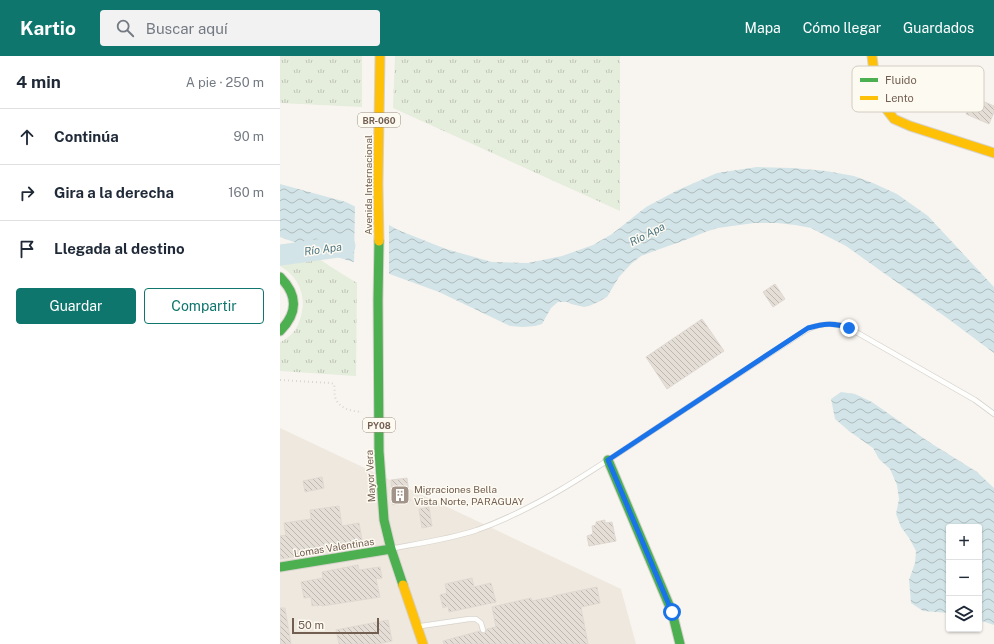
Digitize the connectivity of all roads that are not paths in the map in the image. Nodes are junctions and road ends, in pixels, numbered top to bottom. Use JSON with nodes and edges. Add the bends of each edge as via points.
{"nodes":[{"id":1,"x":380,"y":56,"type":"edge"},
{"id":2,"x":872,"y":56,"type":"edge"},
{"id":3,"x":873,"y":66,"type":"edge"},
{"id":4,"x":889,"y":112,"type":"edge"},
{"id":5,"x":994,"y":153,"type":"edge"},
{"id":6,"x":379,"y":241,"type":"joint"},
{"id":7,"x":280,"y":277,"type":"edge"},
{"id":8,"x":280,"y":331,"type":"edge"},
{"id":9,"x":994,"y":414,"type":"edge"},
{"id":10,"x":608,"y":460,"type":"junction"},
{"id":11,"x":391,"y":549,"type":"junction"},
{"id":12,"x":280,"y":567,"type":"edge"},
{"id":13,"x":417,"y":627,"type":"junction"},
{"id":14,"x":483,"y":630,"type":"dead end"},
{"id":15,"x":423,"y":644,"type":"edge"},
{"id":16,"x":680,"y":644,"type":"edge"}],
"edges":[{"from":1,"to":6,"type":"main road","name":"Avenida Internacional","number":"BR-060"},
{"from":2,"to":3,"type":"main road"},
{"from":4,"to":5,"type":"main road","via":[[894,119],[910,126]]},
{"from":6,"to":11,"type":"main road","name":"Mayor Vera","number":"PY08","via":[[379,451],[384,520]]},
{"from":7,"to":8,"type":"main road","via":[[289,285],[294,306],[292,316]]},
{"from":9,"to":10,"type":"lane","via":[[975,400],[849,328],[827,324],[808,328]]},
{"from":10,"to":11,"type":"lane","via":[[541,501],[476,530]]},
{"from":10,"to":16,"type":"main road","via":[[672,612]]},
{"from":11,"to":12,"type":"main road","name":"Lomas Valentinas"},
{"from":11,"to":13,"type":"main road","name":"Mayor Vera","number":"PY08"},
{"from":13,"to":14,"type":"lane","via":[[476,619]]},
{"from":13,"to":15,"type":"main road","name":"Mayor Vera","number":"PY08"}]}
